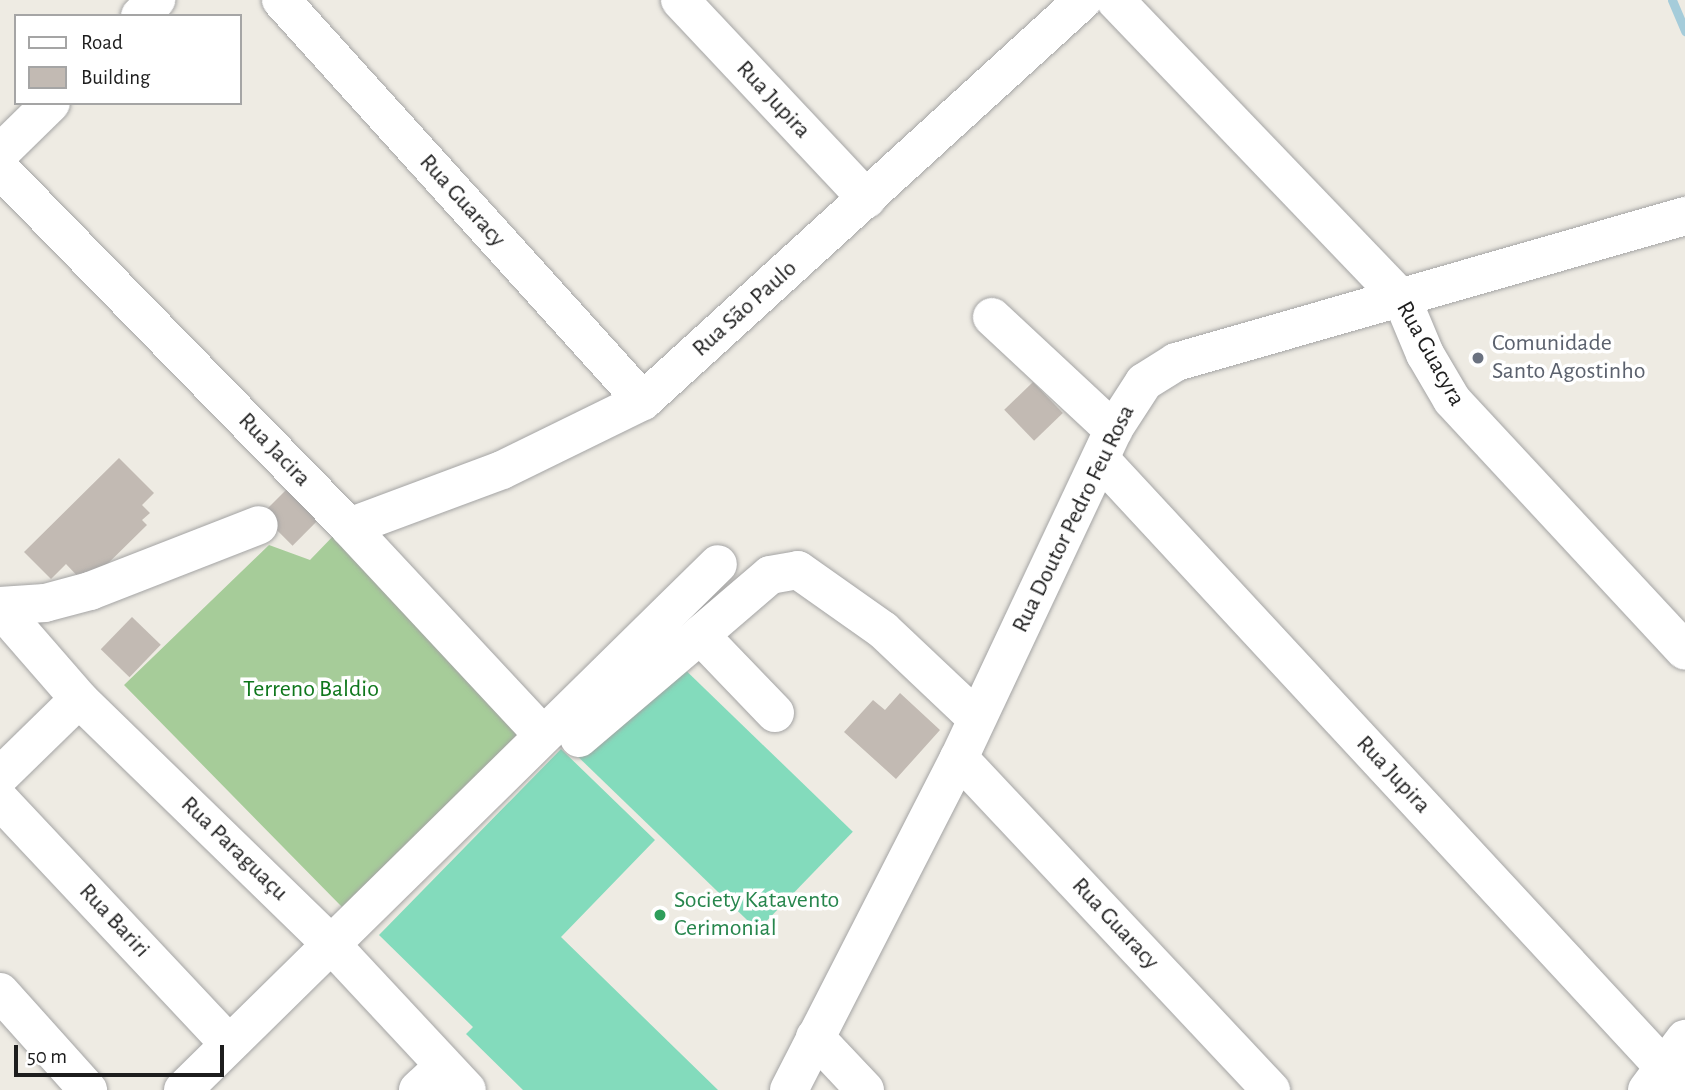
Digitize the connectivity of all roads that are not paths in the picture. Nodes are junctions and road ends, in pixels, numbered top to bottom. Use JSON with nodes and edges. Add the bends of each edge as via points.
{"nodes":[{"id":1,"x":156,"y":0,"type":"edge"},
{"id":2,"x":281,"y":0,"type":"edge"},
{"id":3,"x":680,"y":0,"type":"edge"},
{"id":4,"x":1083,"y":0,"type":"edge"},
{"id":5,"x":1115,"y":0,"type":"edge"},
{"id":6,"x":142,"y":14,"type":"edge"},
{"id":7,"x":49,"y":105,"type":"edge"},
{"id":8,"x":0,"y":153,"type":"edge"},
{"id":9,"x":0,"y":169,"type":"edge"},
{"id":10,"x":867,"y":199,"type":"junction"},
{"id":11,"x":1685,"y":216,"type":"edge"},
{"id":12,"x":1402,"y":299,"type":"junction"},
{"id":13,"x":992,"y":317,"type":"dead end"},
{"id":14,"x":643,"y":401,"type":"junction"},
{"id":15,"x":1107,"y":445,"type":"junction"},
{"id":16,"x":259,"y":525,"type":"dead end"},
{"id":17,"x":349,"y":527,"type":"junction"},
{"id":18,"x":718,"y":564,"type":"dead end"},
{"id":19,"x":0,"y":607,"type":"edge"},
{"id":20,"x":700,"y":635,"type":"junction"},
{"id":21,"x":1685,"y":650,"type":"edge"},
{"id":22,"x":79,"y":699,"type":"junction"},
{"id":23,"x":775,"y":713,"type":"dead end"},
{"id":24,"x":977,"y":719,"type":"junction"},
{"id":25,"x":561,"y":737,"type":"junction"},
{"id":26,"x":959,"y":758,"type":"junction"},
{"id":27,"x":0,"y":776,"type":"edge"},
{"id":28,"x":0,"y":800,"type":"edge"},
{"id":29,"x":329,"y":942,"type":"junction"},
{"id":30,"x":0,"y":992,"type":"edge"},
{"id":31,"x":815,"y":1037,"type":"junction"},
{"id":32,"x":228,"y":1043,"type":"junction"},
{"id":33,"x":1670,"y":1071,"type":"edge"},
{"id":34,"x":443,"y":1082,"type":"edge"},
{"id":35,"x":88,"y":1090,"type":"edge"},
{"id":36,"x":183,"y":1090,"type":"edge"},
{"id":37,"x":789,"y":1090,"type":"edge"},
{"id":38,"x":865,"y":1090,"type":"edge"},
{"id":39,"x":1271,"y":1090,"type":"edge"}],
"edges":[{"from":1,"to":6,"type":"street"},
{"from":2,"to":14,"type":"street","name":"Rua Guaracy"},
{"from":3,"to":10,"type":"street","name":"Rua Jupira"},
{"from":4,"to":10,"type":"street","name":"Rua São Paulo"},
{"from":5,"to":12,"type":"street","name":"Rua Guacyra"},
{"from":7,"to":8,"type":"street"},
{"from":9,"to":17,"type":"street","name":"Rua Jacira"},
{"from":10,"to":14,"type":"street","name":"Rua São Paulo"},
{"from":11,"to":12,"type":"street","name":"Rua Doutor Pedro Feu Rosa"},
{"from":12,"to":15,"type":"street","name":"Rua Doutor Pedro Feu Rosa","via":[[1166,366],[1144,382]]},
{"from":12,"to":21,"type":"street","name":"Rua Guacyra","via":[[1451,400]]},
{"from":13,"to":15,"type":"street","name":"Rua Jupira"},
{"from":14,"to":17,"type":"street","name":"Rua São Paulo","via":[[502,470]]},
{"from":15,"to":24,"type":"street","name":"Rua Doutor Pedro Feu Rosa"},
{"from":15,"to":33,"type":"street","name":"Rua Jupira"},
{"from":16,"to":19,"type":"street","via":[[90,591],[45,603]]},
{"from":17,"to":25,"type":"street","name":"Rua Jacira"},
{"from":18,"to":25,"type":"street"},
{"from":19,"to":22,"type":"street","name":"Rua Paraguaçu"},
{"from":20,"to":23,"type":"street"},
{"from":20,"to":24,"type":"street","via":[[770,575],[798,570],[883,630]]},
{"from":20,"to":25,"type":"street"},
{"from":22,"to":27,"type":"street"},
{"from":22,"to":29,"type":"street","name":"Rua Paraguaçu"},
{"from":24,"to":26,"type":"street","name":"Rua Doutor Pedro Feu Rosa"},
{"from":25,"to":29,"type":"street"},
{"from":26,"to":31,"type":"street","name":"Rua Doutor Pedro Feu Rosa"},
{"from":26,"to":39,"type":"street","name":"Rua Guaracy"},
{"from":28,"to":32,"type":"street","name":"Rua Bariri"},
{"from":29,"to":32,"type":"street"},
{"from":29,"to":34,"type":"street","name":"Rua Paraguaçu"},
{"from":30,"to":35,"type":"street"},
{"from":31,"to":37,"type":"street","name":"Rua Doutor Pedro Feu Rosa"},
{"from":31,"to":38,"type":"street"},
{"from":32,"to":36,"type":"street"}]}
